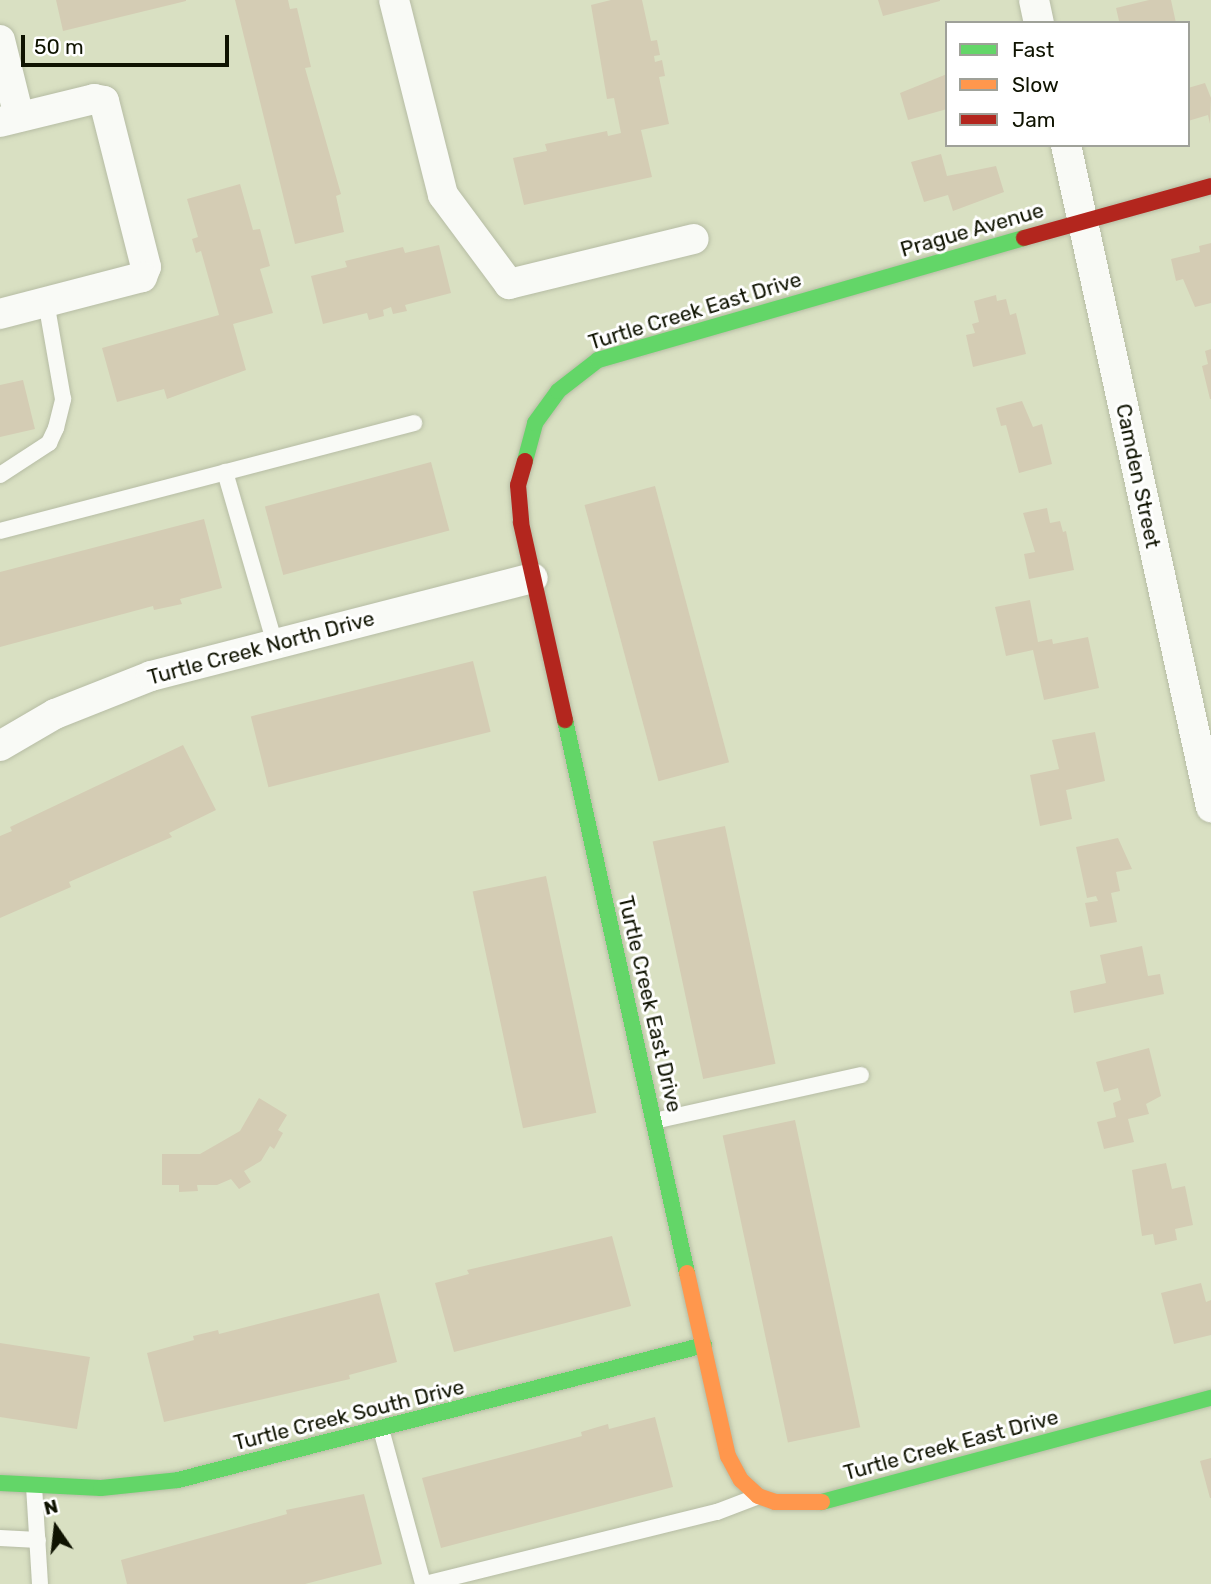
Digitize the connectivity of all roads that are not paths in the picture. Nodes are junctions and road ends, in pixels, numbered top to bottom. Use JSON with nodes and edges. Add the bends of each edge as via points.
{"nodes":[{"id":1,"x":394,"y":0,"type":"edge"},
{"id":2,"x":1034,"y":0,"type":"edge"},
{"id":3,"x":1039,"y":21,"type":"edge"},
{"id":4,"x":0,"y":40,"type":"edge"},
{"id":5,"x":9,"y":120,"type":"edge"},
{"id":6,"x":1066,"y":147,"type":"edge"},
{"id":7,"x":1211,"y":186,"type":"edge"},
{"id":8,"x":1082,"y":221,"type":"junction"},
{"id":9,"x":694,"y":239,"type":"dead end"},
{"id":10,"x":874,"y":280,"type":"joint"},
{"id":11,"x":46,"y":302,"type":"junction"},
{"id":12,"x":0,"y":314,"type":"edge"},
{"id":13,"x":414,"y":424,"type":"dead end"},
{"id":14,"x":225,"y":472,"type":"junction"},
{"id":15,"x":0,"y":475,"type":"edge"},
{"id":16,"x":0,"y":531,"type":"edge"},
{"id":17,"x":533,"y":578,"type":"junction"},
{"id":18,"x":275,"y":644,"type":"junction"},
{"id":19,"x":0,"y":746,"type":"edge"},
{"id":20,"x":1211,"y":807,"type":"edge"},
{"id":21,"x":861,"y":1075,"type":"dead end"},
{"id":22,"x":654,"y":1121,"type":"junction"},
{"id":23,"x":704,"y":1345,"type":"junction"},
{"id":24,"x":1211,"y":1398,"type":"edge"},
{"id":25,"x":381,"y":1429,"type":"junction"},
{"id":26,"x":0,"y":1483,"type":"edge"},
{"id":27,"x":34,"y":1486,"type":"junction"},
{"id":28,"x":758,"y":1496,"type":"junction"},
{"id":29,"x":0,"y":1538,"type":"edge"},
{"id":30,"x":38,"y":1539,"type":"junction"},
{"id":31,"x":40,"y":1584,"type":"edge"},
{"id":32,"x":424,"y":1584,"type":"edge"}],
"edges":[{"from":1,"to":9,"type":"street","via":[[443,195],[509,284]]},
{"from":2,"to":3,"type":"street"},
{"from":4,"to":5,"type":"street"},
{"from":5,"to":11,"type":"street","via":[[94,99],[104,101],[145,263],[142,276]]},
{"from":6,"to":8,"type":"street","name":"Camden Street"},
{"from":7,"to":8,"type":"street","name":"Prague Avenue"},
{"from":8,"to":10,"type":"street","name":"Prague Avenue"},
{"from":8,"to":20,"type":"street","name":"Camden Street"},
{"from":10,"to":17,"type":"street","name":"Turtle Creek East Drive","via":[[610,356],[577,374],[535,423],[519,472],[519,510]]},
{"from":11,"to":12,"type":"street"},
{"from":11,"to":15,"type":"lane","via":[[63,399],[56,428],[49,443]]},
{"from":13,"to":14,"type":"lane"},
{"from":14,"to":16,"type":"lane"},
{"from":14,"to":18,"type":"lane"},
{"from":17,"to":18,"type":"street","name":"Turtle Creek North Drive"},
{"from":17,"to":22,"type":"street","name":"Turtle Creek East Drive"},
{"from":18,"to":19,"type":"street","name":"Turtle Creek North Drive","via":[[126,684],[55,714]]},
{"from":21,"to":22,"type":"lane"},
{"from":22,"to":23,"type":"street","name":"Turtle Creek East Drive"},
{"from":23,"to":25,"type":"street","name":"Turtle Creek South Drive"},
{"from":23,"to":28,"type":"street","name":"Turtle Creek East Drive","via":[[728,1456],[741,1480]]},
{"from":24,"to":28,"type":"street","name":"Turtle Creek East Drive","via":[[809,1505],[783,1505]]},
{"from":25,"to":27,"type":"street","name":"Turtle Creek South Drive","via":[[178,1480],[101,1488]]},
{"from":25,"to":32,"type":"lane"},
{"from":26,"to":27,"type":"street","name":"Turtle Creek South Drive"},
{"from":27,"to":30,"type":"lane"},
{"from":28,"to":32,"type":"lane","via":[[717,1512]]},
{"from":29,"to":30,"type":"lane"},
{"from":30,"to":31,"type":"lane"}]}
